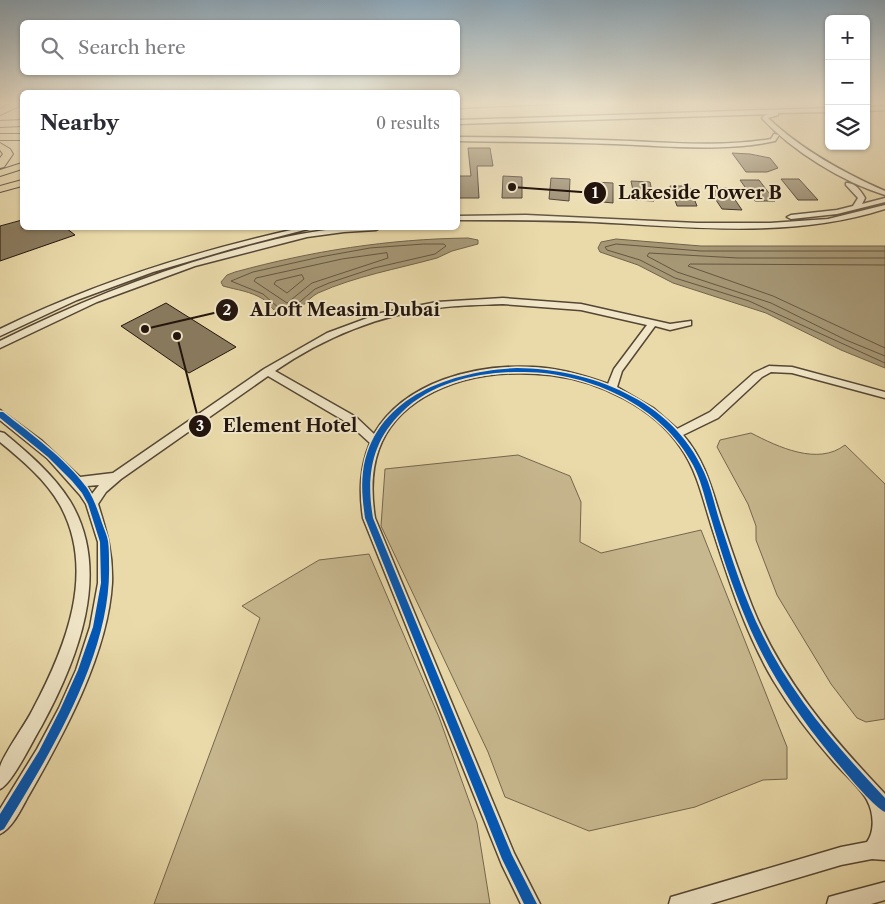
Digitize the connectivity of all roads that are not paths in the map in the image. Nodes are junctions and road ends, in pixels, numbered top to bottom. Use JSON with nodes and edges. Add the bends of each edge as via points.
{"nodes":[{"id":1,"x":648,"y":144,"type":"edge"},
{"id":2,"x":705,"y":144,"type":"edge"},
{"id":3,"x":768,"y":144,"type":"edge"},
{"id":4,"x":784,"y":144,"type":"edge"},
{"id":5,"x":795,"y":144,"type":"edge"},
{"id":6,"x":0,"y":146,"type":"edge"},
{"id":7,"x":786,"y":147,"type":"junction"},
{"id":8,"x":0,"y":165,"type":"edge"},
{"id":9,"x":20,"y":167,"type":"edge"},
{"id":10,"x":20,"y":172,"type":"edge"},
{"id":11,"x":0,"y":174,"type":"edge"},
{"id":12,"x":0,"y":178,"type":"edge"},
{"id":13,"x":20,"y":184,"type":"edge"},
{"id":14,"x":848,"y":184,"type":"junction"},
{"id":15,"x":0,"y":189,"type":"edge"},
{"id":16,"x":884,"y":192,"type":"edge"},
{"id":17,"x":885,"y":200,"type":"edge"},
{"id":18,"x":885,"y":206,"type":"edge"},
{"id":19,"x":460,"y":210,"type":"edge"},
{"id":20,"x":856,"y":212,"type":"junction"},
{"id":21,"x":885,"y":212,"type":"edge"},
{"id":22,"x":460,"y":218,"type":"edge"},
{"id":23,"x":659,"y":221,"type":"junction"},
{"id":24,"x":298,"y":230,"type":"edge"},
{"id":25,"x":343,"y":230,"type":"edge"},
{"id":26,"x":653,"y":323,"type":"junction"},
{"id":27,"x":688,"y":323,"type":"dead end"},
{"id":28,"x":0,"y":333,"type":"edge"},
{"id":29,"x":0,"y":345,"type":"edge"},
{"id":30,"x":267,"y":372,"type":"junction"},
{"id":31,"x":617,"y":372,"type":"junction"},
{"id":32,"x":594,"y":383,"type":"junction"},
{"id":33,"x":611,"y":390,"type":"junction"},
{"id":34,"x":885,"y":395,"type":"edge"},
{"id":35,"x":0,"y":414,"type":"edge"},
{"id":36,"x":352,"y":420,"type":"junction"},
{"id":37,"x":383,"y":429,"type":"junction"},
{"id":38,"x":676,"y":434,"type":"junction"},
{"id":39,"x":0,"y":436,"type":"edge"},
{"id":40,"x":375,"y":441,"type":"junction"},
{"id":41,"x":116,"y":476,"type":"junction"},
{"id":42,"x":77,"y":482,"type":"junction"},
{"id":43,"x":92,"y":504,"type":"junction"},
{"id":44,"x":0,"y":781,"type":"edge"},
{"id":45,"x":879,"y":800,"type":"edge"},
{"id":46,"x":0,"y":824,"type":"edge"},
{"id":47,"x":878,"y":851,"type":"edge"},
{"id":48,"x":885,"y":891,"type":"edge"},
{"id":49,"x":531,"y":904,"type":"edge"},
{"id":50,"x":678,"y":904,"type":"edge"},
{"id":51,"x":836,"y":904,"type":"edge"}],
"edges":[{"from":1,"to":2,"type":"street"},
{"from":3,"to":7,"type":"street"},
{"from":4,"to":7,"type":"street"},
{"from":5,"to":16,"type":"street","via":[[824,164]]},
{"from":6,"to":8,"type":"highway","via":[[8,154]]},
{"from":7,"to":14,"type":"street"},
{"from":9,"to":11,"type":"highway"},
{"from":10,"to":12,"type":"highway"},
{"from":13,"to":15,"type":"highway"},
{"from":14,"to":17,"type":"street"},
{"from":14,"to":20,"type":"street","via":[[862,198]]},
{"from":17,"to":20,"type":"street"},
{"from":18,"to":20,"type":"street"},
{"from":19,"to":23,"type":"street","via":[[580,210]]},
{"from":20,"to":21,"type":"street"},
{"from":20,"to":23,"type":"street","via":[[826,222],[792,225]]},
{"from":22,"to":23,"type":"street","via":[[520,216],[596,223]]},
{"from":24,"to":28,"type":"street","via":[[231,244],[152,268],[72,299]]},
{"from":25,"to":29,"type":"street","via":[[275,242],[177,270],[98,299]]},
{"from":26,"to":27,"type":"street","via":[[675,327]]},
{"from":26,"to":30,"type":"street","via":[[607,311],[540,302],[481,301],[437,305],[363,321],[314,343]]},
{"from":26,"to":31,"type":"street"},
{"from":30,"to":36,"type":"street"},
{"from":30,"to":41,"type":"street"},
{"from":31,"to":32,"type":"street"},
{"from":31,"to":33,"type":"street"},
{"from":32,"to":33,"type":"street"},
{"from":32,"to":37,"type":"street","via":[[540,371],[504,370],[470,375],[423,393],[400,410]]},
{"from":33,"to":38,"type":"street","via":[[651,412]]},
{"from":34,"to":38,"type":"street","via":[[792,370],[769,369],[714,415]]},
{"from":35,"to":42,"type":"street"},
{"from":36,"to":37,"type":"street"},
{"from":36,"to":40,"type":"street"},
{"from":37,"to":40,"type":"street"},
{"from":38,"to":45,"type":"street","via":[[698,466],[743,602],[768,656],[817,730]]},
{"from":39,"to":44,"type":"street","via":[[42,474],[65,504],[80,540],[84,571],[77,625],[65,657],[30,731]]},
{"from":40,"to":49,"type":"street","via":[[365,482],[369,518],[508,859]]},
{"from":41,"to":42,"type":"street"},
{"from":41,"to":43,"type":"street"},
{"from":42,"to":43,"type":"street"},
{"from":43,"to":46,"type":"street","via":[[102,538],[104,581],[90,653],[56,729]]},
{"from":45,"to":47,"type":"street","via":[[882,828]]},
{"from":47,"to":50,"type":"street","via":[[841,856]]},
{"from":48,"to":51,"type":"street"}]}
